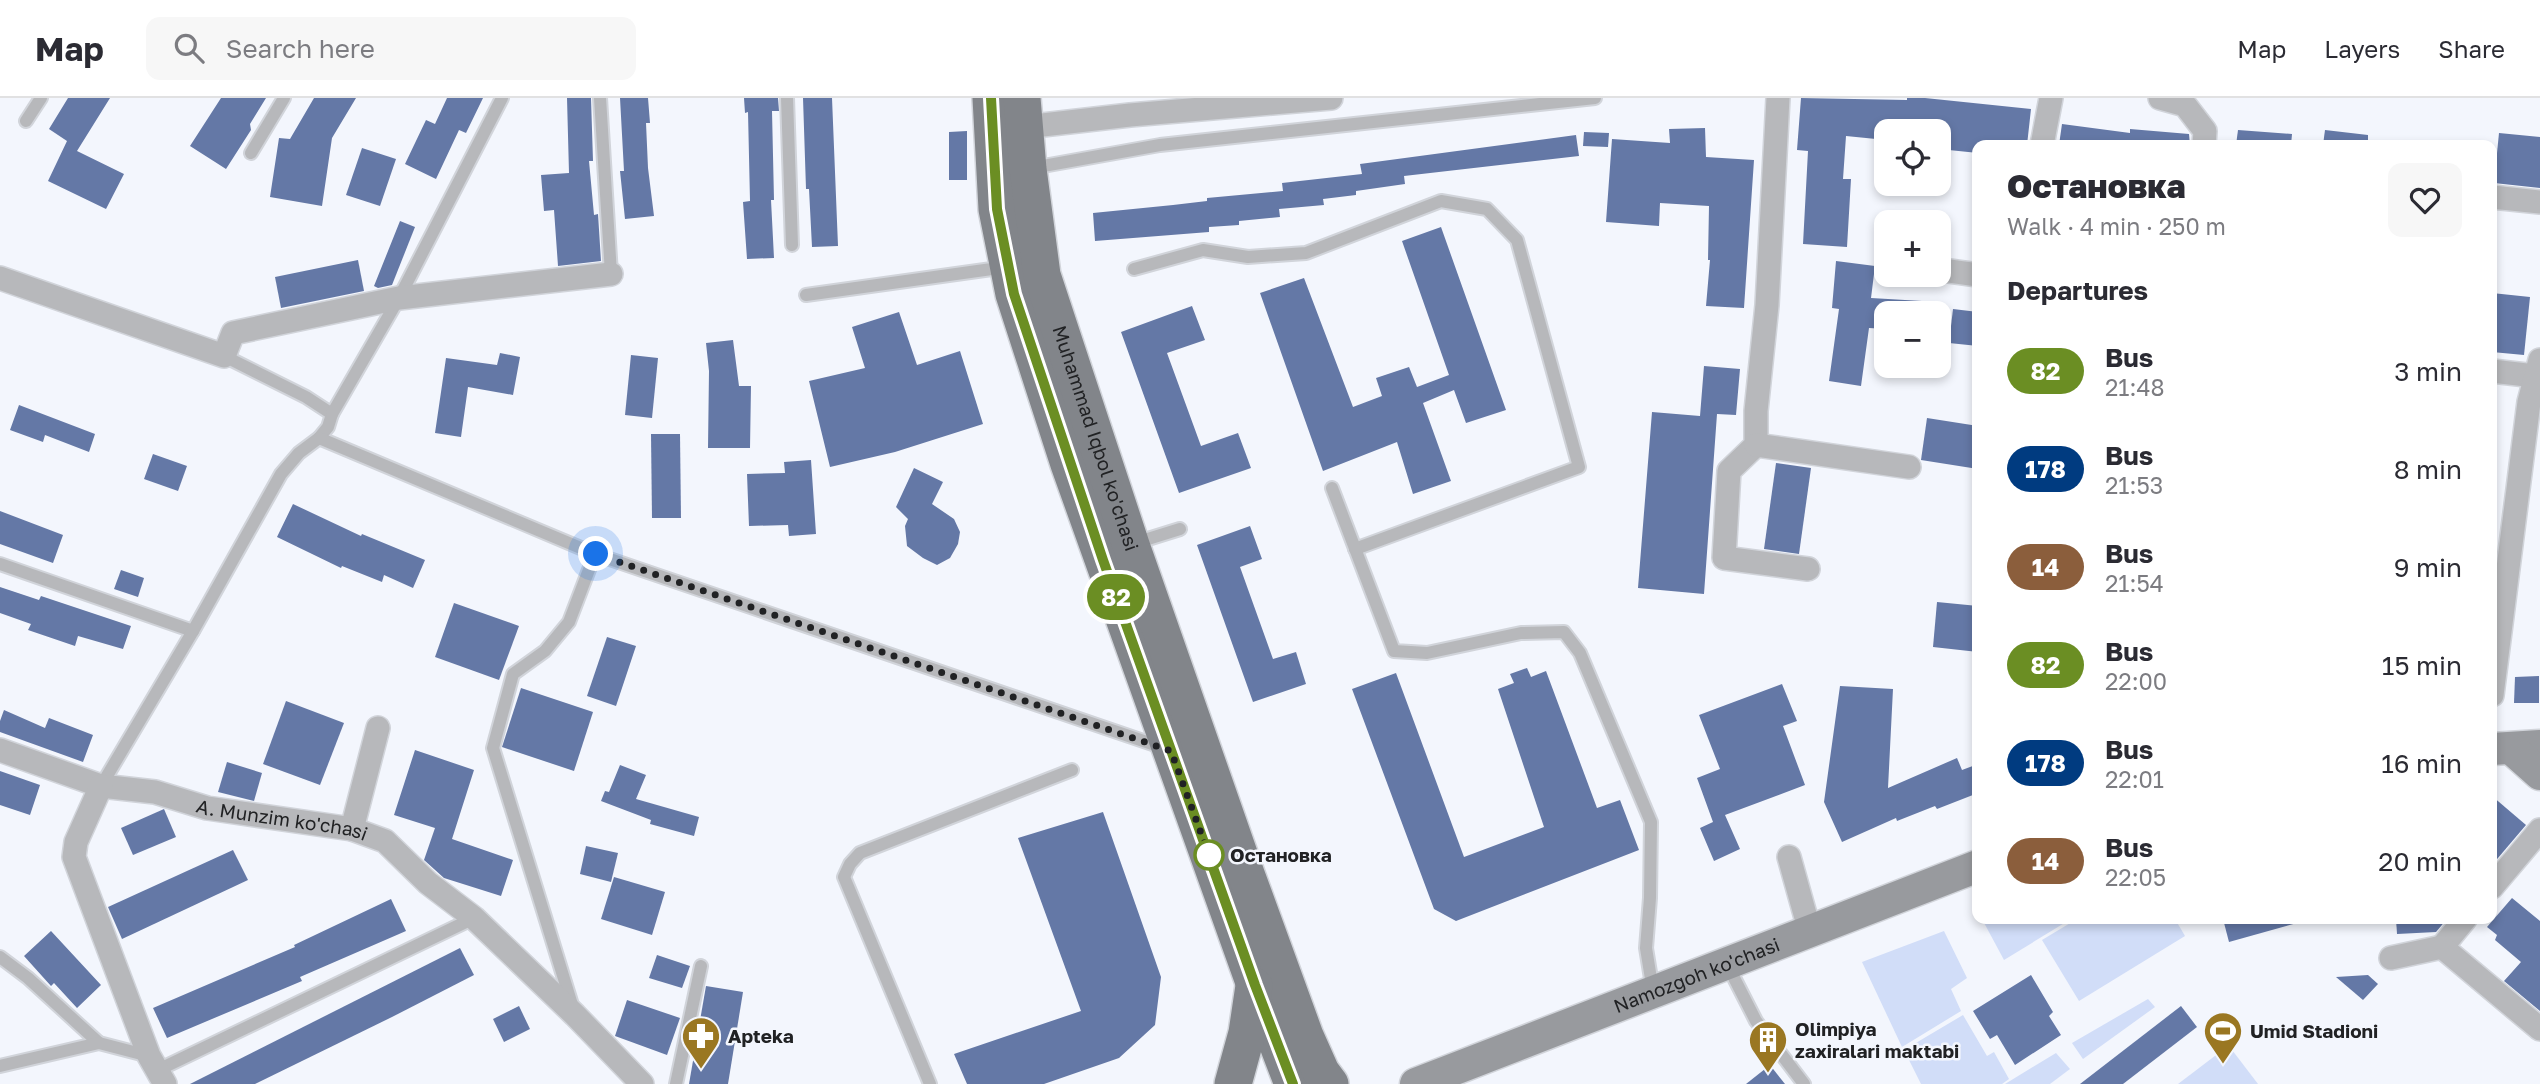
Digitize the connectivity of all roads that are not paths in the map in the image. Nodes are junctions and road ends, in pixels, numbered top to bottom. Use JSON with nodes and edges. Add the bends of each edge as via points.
{"nodes":[{"id":1,"x":41,"y":98,"type":"edge"},
{"id":2,"x":284,"y":98,"type":"edge"},
{"id":3,"x":502,"y":98,"type":"edge"},
{"id":4,"x":600,"y":98,"type":"edge"},
{"id":5,"x":787,"y":98,"type":"edge"},
{"id":6,"x":991,"y":98,"type":"edge"},
{"id":7,"x":1331,"y":98,"type":"edge"},
{"id":8,"x":1595,"y":98,"type":"edge"},
{"id":9,"x":1778,"y":98,"type":"edge"},
{"id":10,"x":2050,"y":98,"type":"edge"},
{"id":11,"x":2160,"y":98,"type":"edge"},
{"id":12,"x":1182,"y":104,"type":"edge"},
{"id":13,"x":1024,"y":112,"type":"edge"},
{"id":14,"x":26,"y":121,"type":"dead end"},
{"id":15,"x":2043,"y":140,"type":"edge"},
{"id":16,"x":2204,"y":140,"type":"edge"},
{"id":17,"x":251,"y":153,"type":"dead end"},
{"id":18,"x":1028,"y":169,"type":"junction"},
{"id":19,"x":2497,"y":198,"type":"edge"},
{"id":20,"x":2540,"y":202,"type":"edge"},
{"id":21,"x":792,"y":245,"type":"dead end"},
{"id":22,"x":1007,"y":267,"type":"junction"},
{"id":23,"x":1134,"y":269,"type":"dead end"},
{"id":24,"x":1951,"y":271,"type":"edge"},
{"id":25,"x":611,"y":274,"type":"joint"},
{"id":26,"x":1972,"y":274,"type":"edge"},
{"id":27,"x":0,"y":278,"type":"edge"},
{"id":28,"x":806,"y":295,"type":"dead end"},
{"id":29,"x":399,"y":298,"type":"junction"},
{"id":30,"x":224,"y":356,"type":"junction"},
{"id":31,"x":2537,"y":368,"type":"edge"},
{"id":32,"x":2497,"y":371,"type":"edge"},
{"id":33,"x":332,"y":414,"type":"junction"},
{"id":34,"x":319,"y":438,"type":"junction"},
{"id":35,"x":1756,"y":445,"type":"junction"},
{"id":36,"x":1909,"y":467,"type":"dead end"},
{"id":37,"x":1332,"y":488,"type":"dead end"},
{"id":38,"x":1180,"y":529,"type":"dead end"},
{"id":39,"x":1131,"y":545,"type":"junction"},
{"id":40,"x":1355,"y":549,"type":"junction"},
{"id":41,"x":596,"y":554,"type":"junction"},
{"id":42,"x":0,"y":564,"type":"edge"},
{"id":43,"x":1808,"y":569,"type":"dead end"},
{"id":44,"x":193,"y":632,"type":"junction"},
{"id":45,"x":2497,"y":655,"type":"edge"},
{"id":46,"x":378,"y":728,"type":"dead end"},
{"id":47,"x":2515,"y":748,"type":"edge"},
{"id":48,"x":0,"y":750,"type":"edge"},
{"id":49,"x":1171,"y":751,"type":"junction"},
{"id":50,"x":1072,"y":770,"type":"dead end"},
{"id":51,"x":2540,"y":774,"type":"edge"},
{"id":52,"x":101,"y":786,"type":"junction"},
{"id":53,"x":352,"y":829,"type":"junction"},
{"id":54,"x":2540,"y":830,"type":"edge"},
{"id":55,"x":1789,"y":858,"type":"dead end"},
{"id":56,"x":1972,"y":868,"type":"edge"},
{"id":57,"x":2497,"y":881,"type":"edge"},
{"id":58,"x":474,"y":918,"type":"junction"},
{"id":59,"x":2461,"y":924,"type":"edge"},
{"id":60,"x":1810,"y":932,"type":"junction"},
{"id":61,"x":2442,"y":947,"type":"junction"},
{"id":62,"x":0,"y":957,"type":"edge"},
{"id":63,"x":2391,"y":958,"type":"dead end"},
{"id":64,"x":1726,"y":964,"type":"junction"},
{"id":65,"x":701,"y":966,"type":"dead end"},
{"id":66,"x":1255,"y":985,"type":"junction"},
{"id":67,"x":1653,"y":991,"type":"junction"},
{"id":68,"x":575,"y":1015,"type":"junction"},
{"id":69,"x":2540,"y":1029,"type":"edge"},
{"id":70,"x":99,"y":1043,"type":"junction"},
{"id":71,"x":0,"y":1066,"type":"edge"},
{"id":72,"x":157,"y":1070,"type":"edge"},
{"id":73,"x":642,"y":1084,"type":"edge"},
{"id":74,"x":676,"y":1084,"type":"edge"},
{"id":75,"x":930,"y":1084,"type":"edge"},
{"id":76,"x":1233,"y":1084,"type":"edge"},
{"id":77,"x":1293,"y":1084,"type":"edge"},
{"id":78,"x":1330,"y":1084,"type":"edge"},
{"id":79,"x":1416,"y":1084,"type":"edge"},
{"id":80,"x":1804,"y":1084,"type":"edge"}],
"edges":[{"from":1,"to":14,"type":"lane"},
{"from":2,"to":17,"type":"lane"},
{"from":3,"to":29,"type":"lane"},
{"from":4,"to":25,"type":"lane"},
{"from":5,"to":21,"type":"lane"},
{"from":6,"to":22,"type":"main road","name":"Muhammad Iqbol ko'chasi","via":[[997,209]]},
{"from":7,"to":12,"type":"street"},
{"from":8,"to":18,"type":"lane","via":[[1160,145]]},
{"from":9,"to":35,"type":"street"},
{"from":10,"to":15,"type":"street"},
{"from":11,"to":16,"type":"street","via":[[2185,105],[2205,131]]},
{"from":12,"to":13,"type":"street"},
{"from":13,"to":18,"type":"main road","name":"Muhammad Iqbol ko'chasi"},
{"from":18,"to":39,"type":"main road","name":"Muhammad Iqbol ko'chasi","via":[[1042,275]]},
{"from":19,"to":20,"type":"street"},
{"from":22,"to":28,"type":"lane"},
{"from":22,"to":49,"type":"main road","name":"Muhammad Iqbol ko'chasi","via":[[1069,464]]},
{"from":23,"to":40,"type":"lane","via":[[1203,250],[1248,257],[1306,253],[1441,201],[1488,209],[1517,240],[1579,467]]},
{"from":24,"to":26,"type":"street"},
{"from":25,"to":29,"type":"street"},
{"from":27,"to":30,"type":"street"},
{"from":29,"to":30,"type":"street","via":[[233,333]]},
{"from":29,"to":33,"type":"lane"},
{"from":30,"to":33,"type":"lane"},
{"from":31,"to":32,"type":"street"},
{"from":31,"to":45,"type":"street"},
{"from":33,"to":34,"type":"lane"},
{"from":34,"to":41,"type":"lane"},
{"from":34,"to":44,"type":"lane","via":[[281,474]]},
{"from":35,"to":36,"type":"street"},
{"from":35,"to":43,"type":"street","via":[[1728,471],[1724,558]]},
{"from":37,"to":40,"type":"lane"},
{"from":38,"to":39,"type":"lane"},
{"from":39,"to":78,"type":"main road","name":"Muhammad Iqbol ko'chasi","via":[[1296,1011]]},
{"from":40,"to":67,"type":"lane","via":[[1394,651],[1427,653],[1521,633],[1564,632],[1580,653],[1651,822],[1646,948]]},
{"from":41,"to":49,"type":"lane"},
{"from":41,"to":68,"type":"lane","via":[[569,622],[545,651],[513,674],[493,748]]},
{"from":42,"to":44,"type":"lane"},
{"from":44,"to":52,"type":"lane"},
{"from":46,"to":53,"type":"street"},
{"from":47,"to":51,"type":"street"},
{"from":48,"to":52,"type":"street","name":"A. Munzim ko'chasi"},
{"from":49,"to":66,"type":"main road","name":"Muhammad Iqbol ko'chasi"},
{"from":50,"to":75,"type":"lane","via":[[860,853],[844,877]]},
{"from":52,"to":53,"type":"street","name":"A. Munzim ko'chasi","via":[[155,792],[207,808]]},
{"from":52,"to":72,"type":"street","via":[[74,857]]},
{"from":53,"to":58,"type":"street","name":"A. Munzim ko'chasi","via":[[385,841],[428,883]]},
{"from":54,"to":57,"type":"street"},
{"from":55,"to":60,"type":"street"},
{"from":56,"to":60,"type":"street","name":"Namozgoh ko'chasi"},
{"from":58,"to":68,"type":"street","name":"A. Munzim ko'chasi"},
{"from":58,"to":72,"type":"lane"},
{"from":59,"to":61,"type":"street"},
{"from":60,"to":64,"type":"street","name":"Namozgoh ko'chasi"},
{"from":61,"to":63,"type":"street"},
{"from":61,"to":69,"type":"street"},
{"from":62,"to":70,"type":"lane"},
{"from":64,"to":67,"type":"street","name":"Namozgoh ko'chasi"},
{"from":64,"to":80,"type":"lane","via":[[1756,1021]]},
{"from":65,"to":74,"type":"lane"},
{"from":66,"to":76,"type":"main road"},
{"from":66,"to":77,"type":"main road","name":"Muhammad Iqbol ko'chasi"},
{"from":67,"to":79,"type":"street","name":"Namozgoh ko'chasi"},
{"from":68,"to":73,"type":"street","name":"A. Munzim ko'chasi"},
{"from":70,"to":71,"type":"lane"},
{"from":70,"to":72,"type":"lane"}]}
